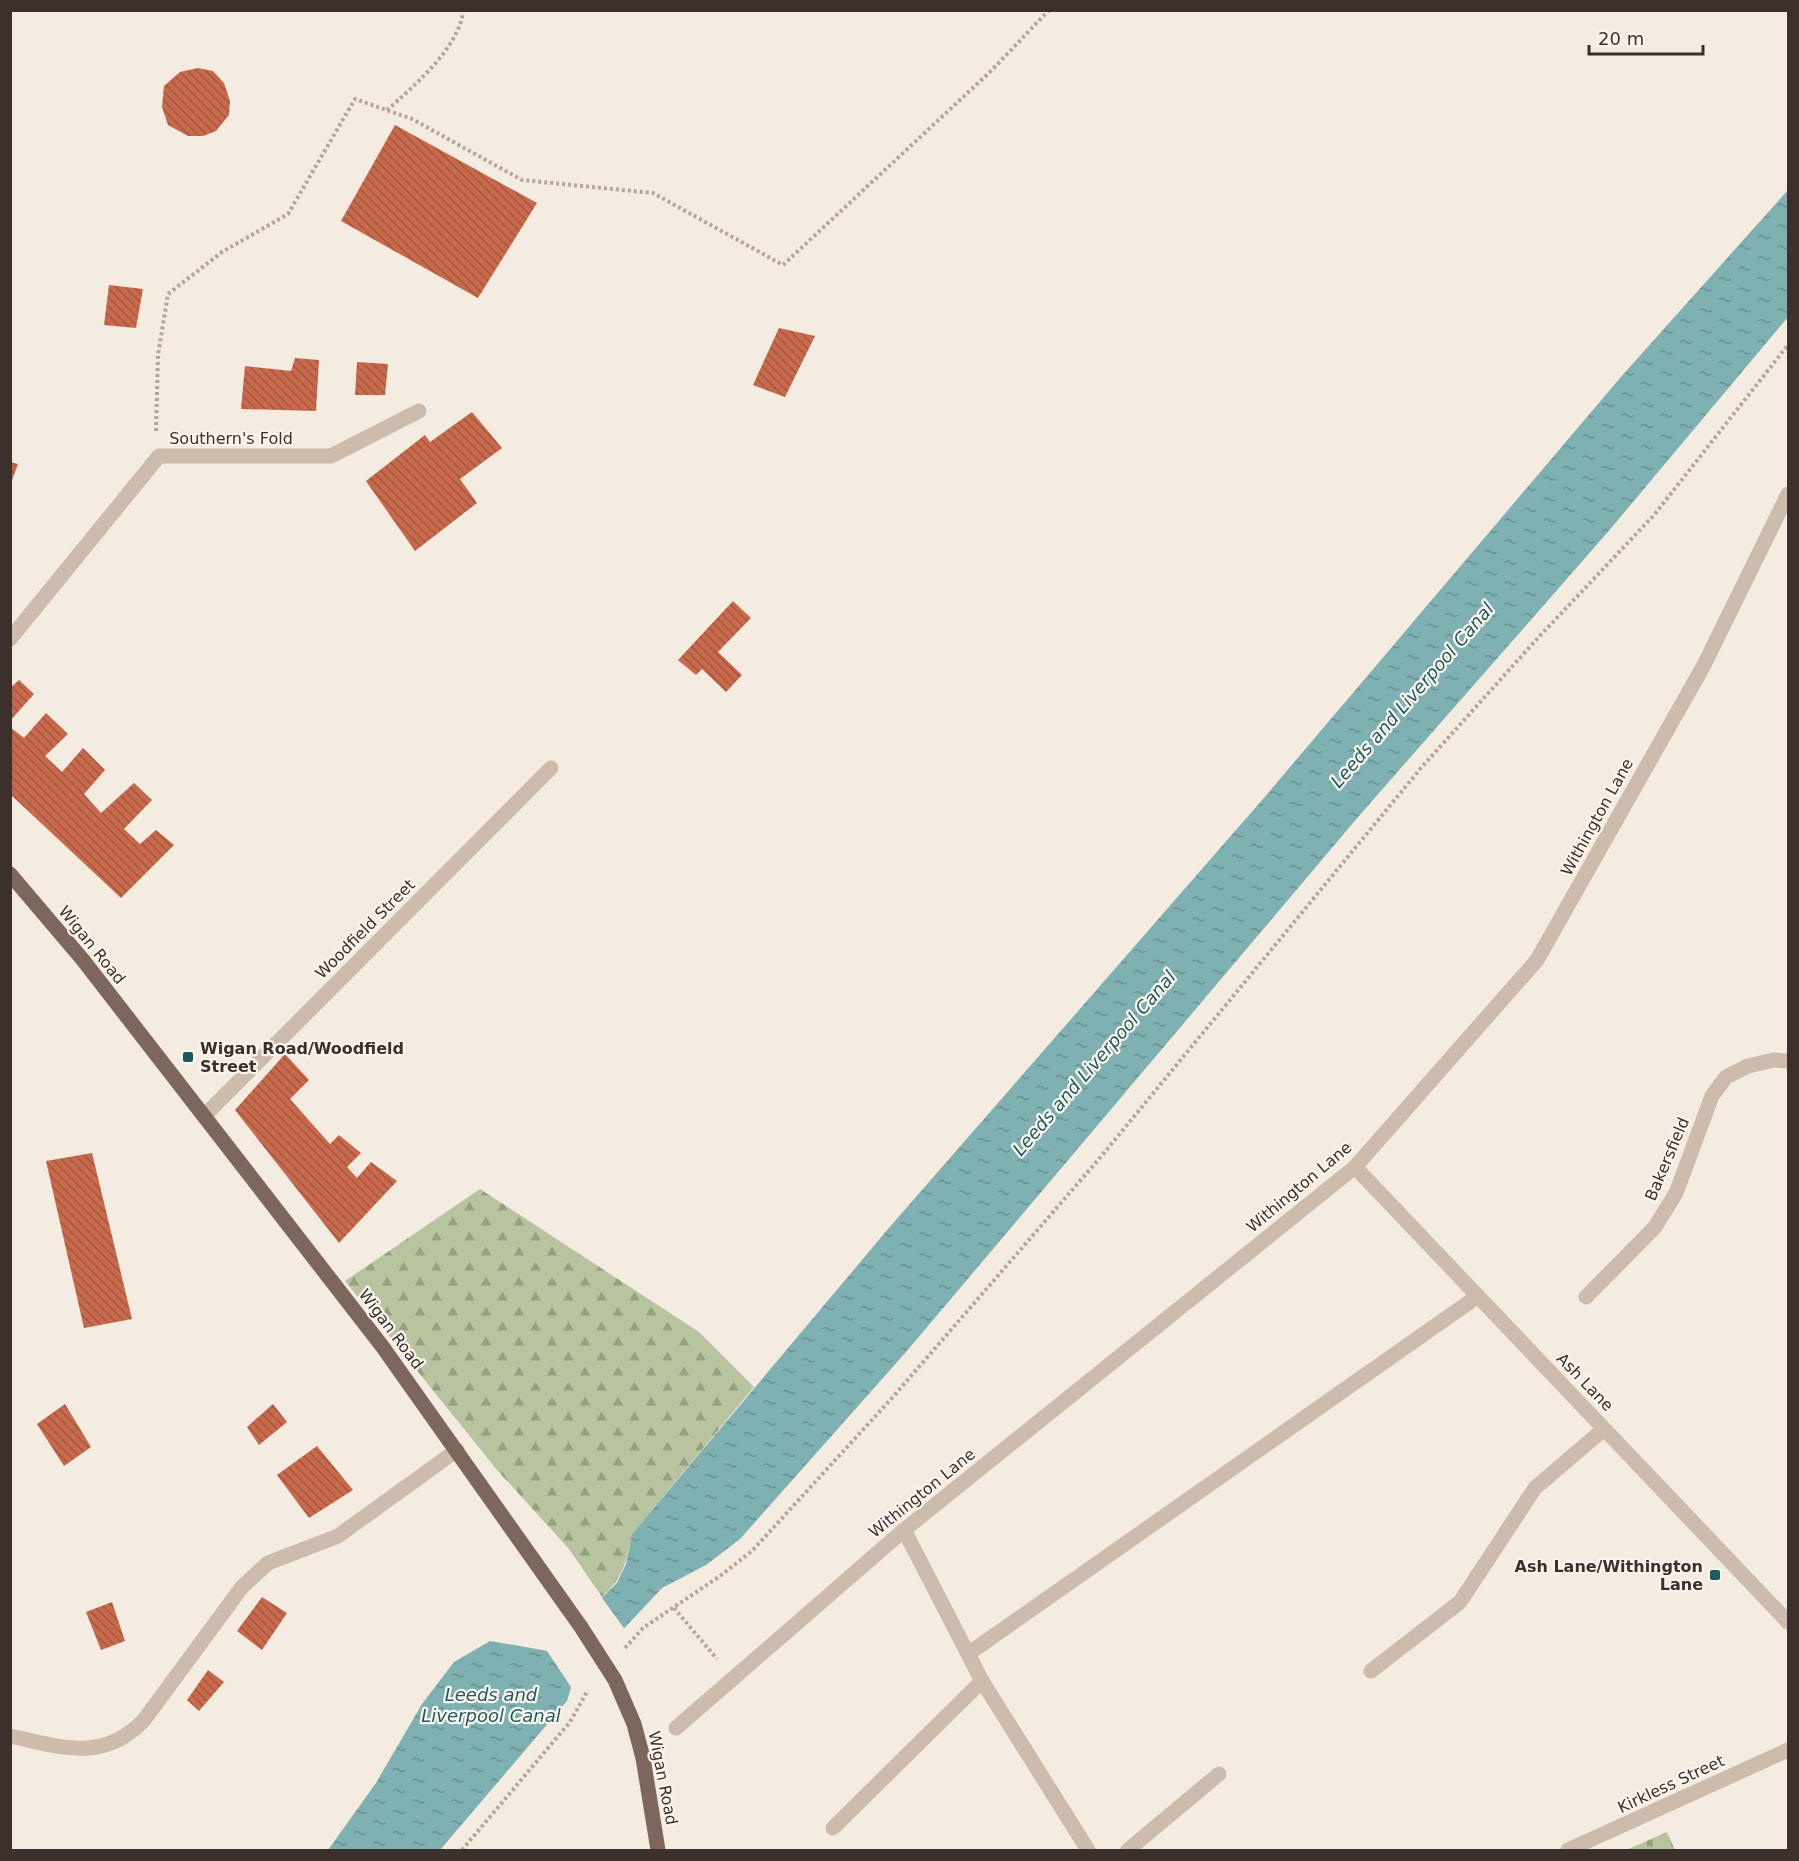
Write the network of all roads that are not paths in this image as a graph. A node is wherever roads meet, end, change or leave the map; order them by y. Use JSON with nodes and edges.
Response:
{"nodes":[{"id":1,"x":419,"y":411,"type":"dead end"},
{"id":2,"x":1788,"y":494,"type":"edge"},
{"id":3,"x":10,"y":639,"type":"edge"},
{"id":4,"x":551,"y":768,"type":"dead end"},
{"id":5,"x":10,"y":874,"type":"edge"},
{"id":6,"x":1788,"y":1061,"type":"edge"},
{"id":7,"x":204,"y":1116,"type":"junction"},
{"id":8,"x":1355,"y":1167,"type":"junction"},
{"id":9,"x":1478,"y":1296,"type":"junction"},
{"id":10,"x":1586,"y":1297,"type":"dead end"},
{"id":11,"x":1604,"y":1429,"type":"junction"},
{"id":12,"x":458,"y":1450,"type":"junction"},
{"id":13,"x":904,"y":1530,"type":"junction"},
{"id":14,"x":1788,"y":1622,"type":"edge"},
{"id":15,"x":968,"y":1654,"type":"junction"},
{"id":16,"x":1371,"y":1671,"type":"dead end"},
{"id":17,"x":982,"y":1681,"type":"junction"},
{"id":18,"x":676,"y":1728,"type":"dead end"},
{"id":19,"x":10,"y":1736,"type":"edge"},
{"id":20,"x":1788,"y":1750,"type":"edge"},
{"id":21,"x":1218,"y":1774,"type":"dead end"},
{"id":22,"x":833,"y":1828,"type":"dead end"},
{"id":23,"x":658,"y":1851,"type":"edge"},
{"id":24,"x":1088,"y":1851,"type":"edge"},
{"id":25,"x":1128,"y":1851,"type":"edge"},
{"id":26,"x":1568,"y":1851,"type":"edge"}],
"edges":[{"from":1,"to":3,"type":"street","name":"Southern's Fold"},
{"from":2,"to":8,"type":"street","name":"Withington Lane"},
{"from":4,"to":7,"type":"street","name":"Woodfield Street"},
{"from":5,"to":7,"type":"main road","name":"Wigan Road"},
{"from":6,"to":10,"type":"street","name":"Bakersfield"},
{"from":7,"to":12,"type":"main road","name":"Wigan Road"},
{"from":8,"to":9,"type":"street","name":"Ash Lane"},
{"from":8,"to":13,"type":"street","name":"Withington Lane"},
{"from":9,"to":11,"type":"street","name":"Ash Lane"},
{"from":9,"to":15,"type":"street"},
{"from":11,"to":14,"type":"street","name":"Ash Lane"},
{"from":11,"to":16,"type":"street"},
{"from":12,"to":19,"type":"street"},
{"from":12,"to":23,"type":"main road","name":"Wigan Road"},
{"from":13,"to":15,"type":"street"},
{"from":13,"to":18,"type":"street","name":"Withington Lane"},
{"from":15,"to":17,"type":"street"},
{"from":17,"to":22,"type":"street"},
{"from":17,"to":24,"type":"street"},
{"from":20,"to":26,"type":"street","name":"Kirkless Street"},
{"from":21,"to":25,"type":"street"}]}
